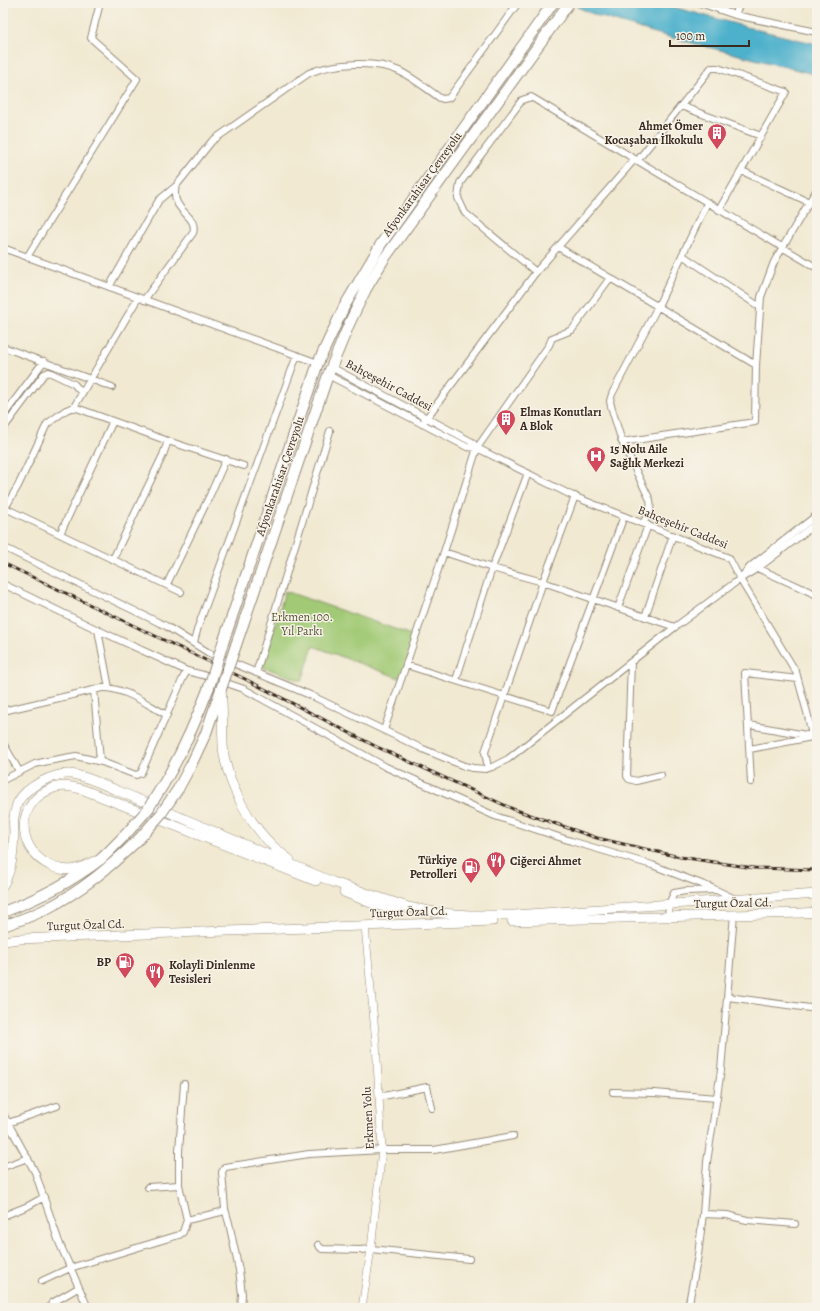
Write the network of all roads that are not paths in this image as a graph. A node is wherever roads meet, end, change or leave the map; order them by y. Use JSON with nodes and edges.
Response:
{"nodes":[{"id":1,"x":100,"y":3,"type":"edge"},
{"id":2,"x":518,"y":3,"type":"edge"},
{"id":3,"x":553,"y":3,"type":"edge"},
{"id":4,"x":700,"y":3,"type":"edge"},
{"id":5,"x":740,"y":3,"type":"edge"},
{"id":6,"x":568,"y":4,"type":"edge"},
{"id":7,"x":735,"y":15,"type":"junction"},
{"id":8,"x":817,"y":32,"type":"edge"},
{"id":9,"x":681,"y":106,"type":"junction"},
{"id":10,"x":761,"y":136,"type":"junction"},
{"id":11,"x":635,"y":160,"type":"junction"},
{"id":12,"x":742,"y":171,"type":"junction"},
{"id":13,"x":176,"y":186,"type":"junction"},
{"id":14,"x":817,"y":189,"type":"edge"},
{"id":15,"x":809,"y":202,"type":"junction"},
{"id":16,"x":707,"y":203,"type":"junction"},
{"id":17,"x":719,"y":210,"type":"junction"},
{"id":18,"x":558,"y":246,"type":"junction"},
{"id":19,"x":782,"y":247,"type":"junction"},
{"id":20,"x":3,"y":248,"type":"edge"},
{"id":21,"x":682,"y":255,"type":"junction"},
{"id":22,"x":28,"y":257,"type":"junction"},
{"id":23,"x":817,"y":268,"type":"edge"},
{"id":24,"x":536,"y":272,"type":"junction"},
{"id":25,"x":610,"y":278,"type":"junction"},
{"id":26,"x":109,"y":287,"type":"junction"},
{"id":27,"x":141,"y":299,"type":"junction"},
{"id":28,"x":658,"y":306,"type":"junction"},
{"id":29,"x":760,"y":307,"type":"junction"},
{"id":30,"x":3,"y":347,"type":"edge"},
{"id":31,"x":297,"y":355,"type":"junction"},
{"id":32,"x":44,"y":362,"type":"junction"},
{"id":33,"x":318,"y":363,"type":"junction"},
{"id":34,"x":756,"y":365,"type":"junction"},
{"id":35,"x":329,"y":371,"type":"junction"},
{"id":36,"x":90,"y":379,"type":"junction"},
{"id":37,"x":112,"y":387,"type":"dead end"},
{"id":38,"x":82,"y":393,"type":"junction"},
{"id":39,"x":74,"y":407,"type":"junction"},
{"id":40,"x":3,"y":416,"type":"edge"},
{"id":41,"x":427,"y":418,"type":"junction"},
{"id":42,"x":113,"y":421,"type":"junction"},
{"id":43,"x":422,"y":424,"type":"junction"},
{"id":44,"x":3,"y":429,"type":"edge"},
{"id":45,"x":330,"y":431,"type":"dead end"},
{"id":46,"x":168,"y":441,"type":"junction"},
{"id":47,"x":622,"y":442,"type":"junction"},
{"id":48,"x":477,"y":448,"type":"junction"},
{"id":49,"x":226,"y":459,"type":"junction"},
{"id":50,"x":244,"y":466,"type":"dead end"},
{"id":51,"x":528,"y":473,"type":"junction"},
{"id":52,"x":575,"y":496,"type":"junction"},
{"id":53,"x":4,"y":507,"type":"edge"},
{"id":54,"x":817,"y":515,"type":"edge"},
{"id":55,"x":624,"y":516,"type":"junction"},
{"id":56,"x":817,"y":523,"type":"edge"},
{"id":57,"x":646,"y":524,"type":"junction"},
{"id":58,"x":60,"y":534,"type":"junction"},
{"id":59,"x":673,"y":535,"type":"junction"},
{"id":60,"x":3,"y":547,"type":"edge"},
{"id":61,"x":444,"y":552,"type":"junction"},
{"id":62,"x":113,"y":559,"type":"junction"},
{"id":63,"x":751,"y":566,"type":"junction"},
{"id":64,"x":492,"y":568,"type":"junction"},
{"id":65,"x":758,"y":568,"type":"junction"},
{"id":66,"x":740,"y":579,"type":"junction"},
{"id":67,"x":543,"y":582,"type":"junction"},
{"id":68,"x":3,"y":584,"type":"edge"},
{"id":69,"x":167,"y":584,"type":"junction"},
{"id":70,"x":12,"y":588,"type":"junction"},
{"id":71,"x":3,"y":590,"type":"edge"},
{"id":72,"x":181,"y":592,"type":"dead end"},
{"id":73,"x":817,"y":595,"type":"edge"},
{"id":74,"x":593,"y":599,"type":"junction"},
{"id":75,"x":618,"y":608,"type":"junction"},
{"id":76,"x":645,"y":617,"type":"junction"},
{"id":77,"x":675,"y":627,"type":"junction"},
{"id":78,"x":98,"y":630,"type":"junction"},
{"id":79,"x":194,"y":642,"type":"junction"},
{"id":80,"x":631,"y":662,"type":"junction"},
{"id":81,"x":406,"y":665,"type":"junction"},
{"id":82,"x":187,"y":671,"type":"junction"},
{"id":83,"x":256,"y":673,"type":"junction"},
{"id":84,"x":798,"y":679,"type":"junction"},
{"id":85,"x":456,"y":680,"type":"junction"},
{"id":86,"x":109,"y":688,"type":"junction"},
{"id":87,"x":221,"y":689,"type":"junction"},
{"id":88,"x":94,"y":690,"type":"junction"},
{"id":89,"x":504,"y":696,"type":"junction"},
{"id":90,"x":3,"y":711,"type":"edge"},
{"id":91,"x":167,"y":715,"type":"junction"},
{"id":92,"x":749,"y":725,"type":"junction"},
{"id":93,"x":384,"y":730,"type":"junction"},
{"id":94,"x":814,"y":736,"type":"edge"},
{"id":95,"x":3,"y":743,"type":"edge"},
{"id":96,"x":750,"y":749,"type":"junction"},
{"id":97,"x":100,"y":761,"type":"junction"},
{"id":98,"x":488,"y":768,"type":"junction"},
{"id":99,"x":20,"y":771,"type":"junction"},
{"id":100,"x":661,"y":775,"type":"dead end"},
{"id":101,"x":3,"y":780,"type":"edge"},
{"id":102,"x":751,"y":782,"type":"dead end"},
{"id":103,"x":102,"y":858,"type":"junction"},
{"id":104,"x":296,"y":866,"type":"junction"},
{"id":105,"x":3,"y":885,"type":"edge"},
{"id":106,"x":716,"y":890,"type":"junction"},
{"id":107,"x":817,"y":894,"type":"edge"},
{"id":108,"x":736,"y":899,"type":"junction"},
{"id":109,"x":669,"y":904,"type":"junction"},
{"id":110,"x":3,"y":912,"type":"edge"},
{"id":111,"x":817,"y":912,"type":"edge"},
{"id":112,"x":734,"y":914,"type":"junction"},
{"id":113,"x":668,"y":916,"type":"junction"},
{"id":114,"x":467,"y":919,"type":"junction"},
{"id":115,"x":3,"y":926,"type":"edge"},
{"id":116,"x":365,"y":926,"type":"junction"},
{"id":117,"x":3,"y":941,"type":"edge"},
{"id":118,"x":728,"y":997,"type":"junction"},
{"id":119,"x":817,"y":1009,"type":"edge"},
{"id":120,"x":184,"y":1084,"type":"dead end"},
{"id":121,"x":613,"y":1092,"type":"dead end"},
{"id":122,"x":379,"y":1098,"type":"junction"},
{"id":123,"x":717,"y":1098,"type":"junction"},
{"id":124,"x":57,"y":1106,"type":"dead end"},
{"id":125,"x":432,"y":1108,"type":"dead end"},
{"id":126,"x":3,"y":1114,"type":"edge"},
{"id":127,"x":8,"y":1123,"type":"junction"},
{"id":128,"x":512,"y":1136,"type":"dead end"},
{"id":129,"x":382,"y":1150,"type":"junction"},
{"id":130,"x":28,"y":1158,"type":"junction"},
{"id":131,"x":3,"y":1168,"type":"edge"},
{"id":132,"x":178,"y":1185,"type":"junction"},
{"id":133,"x":148,"y":1187,"type":"dead end"},
{"id":134,"x":44,"y":1197,"type":"junction"},
{"id":135,"x":225,"y":1209,"type":"junction"},
{"id":136,"x":703,"y":1214,"type":"junction"},
{"id":137,"x":3,"y":1216,"type":"edge"},
{"id":138,"x":187,"y":1220,"type":"junction"},
{"id":139,"x":795,"y":1224,"type":"dead end"},
{"id":140,"x":318,"y":1245,"type":"dead end"},
{"id":141,"x":371,"y":1249,"type":"junction"},
{"id":142,"x":469,"y":1260,"type":"dead end"},
{"id":143,"x":70,"y":1268,"type":"junction"},
{"id":144,"x":42,"y":1281,"type":"dead end"},
{"id":145,"x":78,"y":1288,"type":"junction"},
{"id":146,"x":50,"y":1308,"type":"edge"},
{"id":147,"x":88,"y":1308,"type":"edge"},
{"id":148,"x":241,"y":1308,"type":"edge"},
{"id":149,"x":362,"y":1308,"type":"edge"},
{"id":150,"x":688,"y":1308,"type":"edge"}],
"edges":[{"from":1,"to":22,"type":"street"},
{"from":2,"to":13,"type":"street"},
{"from":3,"to":33,"type":"highway","name":"Afyonkarahisar Çevreyolu"},
{"from":4,"to":7,"type":"street"},
{"from":5,"to":7,"type":"street"},
{"from":6,"to":35,"type":"highway","name":"Afyonkarahisar Çevreyolu"},
{"from":7,"to":8,"type":"street"},
{"from":9,"to":10,"type":"street"},
{"from":9,"to":10,"type":"street"},
{"from":9,"to":11,"type":"street"},
{"from":10,"to":12,"type":"street"},
{"from":11,"to":16,"type":"street"},
{"from":11,"to":18,"type":"street"},
{"from":11,"to":24,"type":"street"},
{"from":12,"to":15,"type":"street"},
{"from":12,"to":17,"type":"street"},
{"from":13,"to":26,"type":"street"},
{"from":13,"to":27,"type":"street"},
{"from":14,"to":15,"type":"street"},
{"from":15,"to":19,"type":"street"},
{"from":16,"to":17,"type":"street"},
{"from":16,"to":21,"type":"street"},
{"from":17,"to":19,"type":"street"},
{"from":18,"to":24,"type":"street"},
{"from":18,"to":25,"type":"street"},
{"from":19,"to":23,"type":"street"},
{"from":19,"to":29,"type":"street"},
{"from":20,"to":22,"type":"street"},
{"from":21,"to":28,"type":"street"},
{"from":21,"to":29,"type":"street"},
{"from":22,"to":26,"type":"street"},
{"from":24,"to":41,"type":"street"},
{"from":25,"to":28,"type":"street"},
{"from":25,"to":48,"type":"street"},
{"from":26,"to":27,"type":"street"},
{"from":27,"to":31,"type":"street"},
{"from":27,"to":36,"type":"street"},
{"from":28,"to":34,"type":"street"},
{"from":28,"to":47,"type":"street"},
{"from":29,"to":34,"type":"street"},
{"from":30,"to":32,"type":"street"},
{"from":31,"to":33,"type":"street"},
{"from":31,"to":79,"type":"street"},
{"from":32,"to":36,"type":"street"},
{"from":32,"to":40,"type":"street"},
{"from":33,"to":103,"type":"highway","name":"Afyonkarahisar Çevreyolu","bridge":true},
{"from":34,"to":47,"type":"street"},
{"from":35,"to":41,"type":"street","name":"Bahçeşehir Caddesi"},
{"from":35,"to":43,"type":"street","name":"Bahçeşehir Caddesi"},
{"from":35,"to":87,"type":"highway","name":"Afyonkarahisar Çevreyolu","bridge":true},
{"from":36,"to":37,"type":"street"},
{"from":36,"to":38,"type":"street"},
{"from":38,"to":39,"type":"street"},
{"from":38,"to":44,"type":"street"},
{"from":39,"to":42,"type":"street"},
{"from":39,"to":53,"type":"street"},
{"from":41,"to":43,"type":"street"},
{"from":41,"to":48,"type":"street","name":"Bahçeşehir Caddesi"},
{"from":42,"to":46,"type":"street"},
{"from":42,"to":58,"type":"street"},
{"from":43,"to":48,"type":"street","name":"Bahçeşehir Caddesi"},
{"from":45,"to":83,"type":"street"},
{"from":46,"to":49,"type":"street"},
{"from":46,"to":62,"type":"street"},
{"from":47,"to":57,"type":"street"},
{"from":48,"to":51,"type":"street","name":"Bahçeşehir Caddesi"},
{"from":48,"to":61,"type":"street"},
{"from":49,"to":50,"type":"street"},
{"from":49,"to":69,"type":"street"},
{"from":51,"to":52,"type":"street","name":"Bahçeşehir Caddesi"},
{"from":51,"to":64,"type":"street"},
{"from":52,"to":55,"type":"street","name":"Bahçeşehir Caddesi"},
{"from":52,"to":67,"type":"street"},
{"from":53,"to":58,"type":"street"},
{"from":54,"to":63,"type":"street"},
{"from":55,"to":57,"type":"street","name":"Bahçeşehir Caddesi"},
{"from":55,"to":74,"type":"street"},
{"from":56,"to":65,"type":"street"},
{"from":57,"to":59,"type":"street","name":"Bahçeşehir Caddesi"},
{"from":57,"to":75,"type":"street"},
{"from":58,"to":62,"type":"street"},
{"from":59,"to":66,"type":"street","name":"Bahçeşehir Caddesi"},
{"from":59,"to":76,"type":"street"},
{"from":60,"to":79,"type":"street"},
{"from":61,"to":64,"type":"street"},
{"from":61,"to":81,"type":"street"},
{"from":62,"to":69,"type":"street"},
{"from":63,"to":65,"type":"street"},
{"from":63,"to":66,"type":"street"},
{"from":64,"to":67,"type":"street"},
{"from":64,"to":85,"type":"street"},
{"from":65,"to":66,"type":"street"},
{"from":65,"to":73,"type":"street"},
{"from":66,"to":77,"type":"street"},
{"from":66,"to":84,"type":"street","name":"Bahçeşehir Caddesi"},
{"from":67,"to":74,"type":"street"},
{"from":67,"to":89,"type":"street"},
{"from":68,"to":70,"type":"street"},
{"from":69,"to":72,"type":"street"},
{"from":70,"to":71,"type":"street"},
{"from":70,"to":78,"type":"street"},
{"from":74,"to":75,"type":"street"},
{"from":74,"to":89,"type":"street"},
{"from":75,"to":76,"type":"street"},
{"from":76,"to":77,"type":"street"},
{"from":77,"to":80,"type":"street"},
{"from":78,"to":82,"type":"street"},
{"from":78,"to":86,"type":"street"},
{"from":79,"to":83,"type":"street"},
{"from":80,"to":98,"type":"street"},
{"from":80,"to":100,"type":"street"},
{"from":81,"to":85,"type":"street"},
{"from":81,"to":93,"type":"street"},
{"from":82,"to":91,"type":"street"},
{"from":82,"to":106,"type":"street"},
{"from":83,"to":93,"type":"street"},
{"from":84,"to":92,"type":"street"},
{"from":84,"to":94,"type":"street","name":"Bahçeşehir Caddesi"},
{"from":85,"to":89,"type":"street"},
{"from":86,"to":88,"type":"street"},
{"from":86,"to":91,"type":"street"},
{"from":87,"to":104,"type":"main road"},
{"from":87,"to":115,"type":"highway","name":"Afyonkarahisar Çevreyolu","bridge":true},
{"from":88,"to":90,"type":"street"},
{"from":88,"to":97,"type":"street"},
{"from":89,"to":98,"type":"street"},
{"from":91,"to":97,"type":"street"},
{"from":92,"to":94,"type":"street"},
{"from":92,"to":96,"type":"street"},
{"from":93,"to":98,"type":"street"},
{"from":94,"to":96,"type":"street"},
{"from":95,"to":99,"type":"street"},
{"from":96,"to":102,"type":"street"},
{"from":97,"to":99,"type":"street"},
{"from":99,"to":101,"type":"street"},
{"from":103,"to":110,"type":"highway","name":"Afyonkarahisar Çevreyolu"},
{"from":103,"to":114,"type":"main road"},
{"from":104,"to":105,"type":"main road"},
{"from":104,"to":114,"type":"main road"},
{"from":106,"to":108,"type":"street"},
{"from":106,"to":109,"type":"street"},
{"from":107,"to":108,"type":"main road","name":"Turgut Özal Cd."},
{"from":108,"to":109,"type":"main road","name":"Turgut Özal Cd."},
{"from":109,"to":113,"type":"street"},
{"from":109,"to":114,"type":"main road","name":"Turgut Özal Cd."},
{"from":111,"to":112,"type":"main road","name":"Turgut Özal Cd."},
{"from":112,"to":113,"type":"main road","name":"Turgut Özal Cd."},
{"from":112,"to":118,"type":"street"},
{"from":113,"to":114,"type":"main road","name":"Turgut Özal Cd."},
{"from":114,"to":116,"type":"main road","name":"Turgut Özal Cd."},
{"from":116,"to":117,"type":"main road","name":"Turgut Özal Cd."},
{"from":116,"to":122,"type":"street","name":"Erkmen Yolu"},
{"from":118,"to":119,"type":"street"},
{"from":118,"to":123,"type":"street"},
{"from":120,"to":132,"type":"street"},
{"from":121,"to":123,"type":"street"},
{"from":122,"to":125,"type":"street"},
{"from":122,"to":129,"type":"street","name":"Erkmen Yolu"},
{"from":123,"to":136,"type":"street"},
{"from":124,"to":127,"type":"street"},
{"from":126,"to":127,"type":"street"},
{"from":127,"to":130,"type":"street"},
{"from":128,"to":129,"type":"street"},
{"from":129,"to":135,"type":"street"},
{"from":129,"to":141,"type":"street","name":"Erkmen Yolu"},
{"from":130,"to":131,"type":"street"},
{"from":130,"to":134,"type":"street"},
{"from":132,"to":133,"type":"street"},
{"from":132,"to":138,"type":"street"},
{"from":134,"to":137,"type":"street"},
{"from":134,"to":143,"type":"street"},
{"from":135,"to":138,"type":"street"},
{"from":135,"to":148,"type":"street"},
{"from":136,"to":139,"type":"street"},
{"from":136,"to":150,"type":"street"},
{"from":138,"to":143,"type":"street"},
{"from":140,"to":141,"type":"street"},
{"from":141,"to":142,"type":"street"},
{"from":141,"to":149,"type":"street","name":"Erkmen Yolu"},
{"from":143,"to":144,"type":"street"},
{"from":143,"to":145,"type":"street"},
{"from":145,"to":146,"type":"street"},
{"from":145,"to":147,"type":"street"}]}
